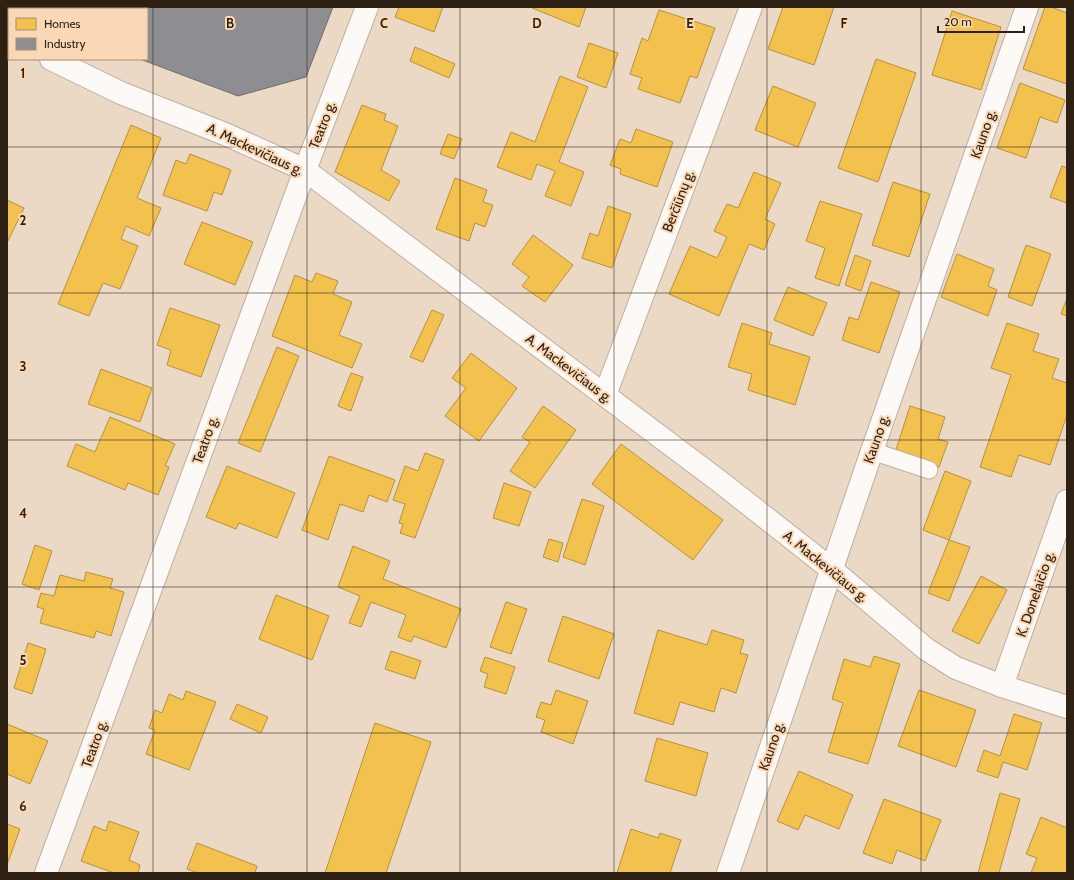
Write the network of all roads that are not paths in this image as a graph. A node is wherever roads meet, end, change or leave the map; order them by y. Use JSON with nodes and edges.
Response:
{"nodes":[{"id":1,"x":366,"y":7,"type":"edge"},
{"id":2,"x":751,"y":7,"type":"edge"},
{"id":3,"x":1028,"y":7,"type":"edge"},
{"id":4,"x":53,"y":60,"type":"edge"},
{"id":5,"x":304,"y":170,"type":"junction"},
{"id":6,"x":605,"y":395,"type":"junction"},
{"id":7,"x":872,"y":451,"type":"junction"},
{"id":8,"x":929,"y":470,"type":"dead end"},
{"id":9,"x":1067,"y":501,"type":"edge"},
{"id":10,"x":831,"y":569,"type":"junction"},
{"id":11,"x":1002,"y":686,"type":"junction"},
{"id":12,"x":1067,"y":707,"type":"edge"},
{"id":13,"x":46,"y":873,"type":"edge"},
{"id":14,"x":728,"y":873,"type":"edge"}],
"edges":[{"from":1,"to":5,"type":"street","name":"Teatro g."},
{"from":2,"to":6,"type":"street","name":"Berčiūnų g."},
{"from":3,"to":7,"type":"street","name":"Kauno g."},
{"from":4,"to":5,"type":"street","name":"A. Mackevičiaus g."},
{"from":5,"to":6,"type":"street","name":"A. Mackevičiaus g."},
{"from":5,"to":13,"type":"street","name":"Teatro g."},
{"from":6,"to":10,"type":"street","name":"A. Mackevičiaus g."},
{"from":7,"to":8,"type":"lane"},
{"from":7,"to":10,"type":"street","name":"Kauno g."},
{"from":9,"to":11,"type":"street","name":"K. Donelaičio g."},
{"from":10,"to":11,"type":"street","name":"A. Mackevičiaus g."},
{"from":10,"to":14,"type":"street","name":"Kauno g."},
{"from":11,"to":12,"type":"street","name":"A. Mackevičiaus g."}]}
